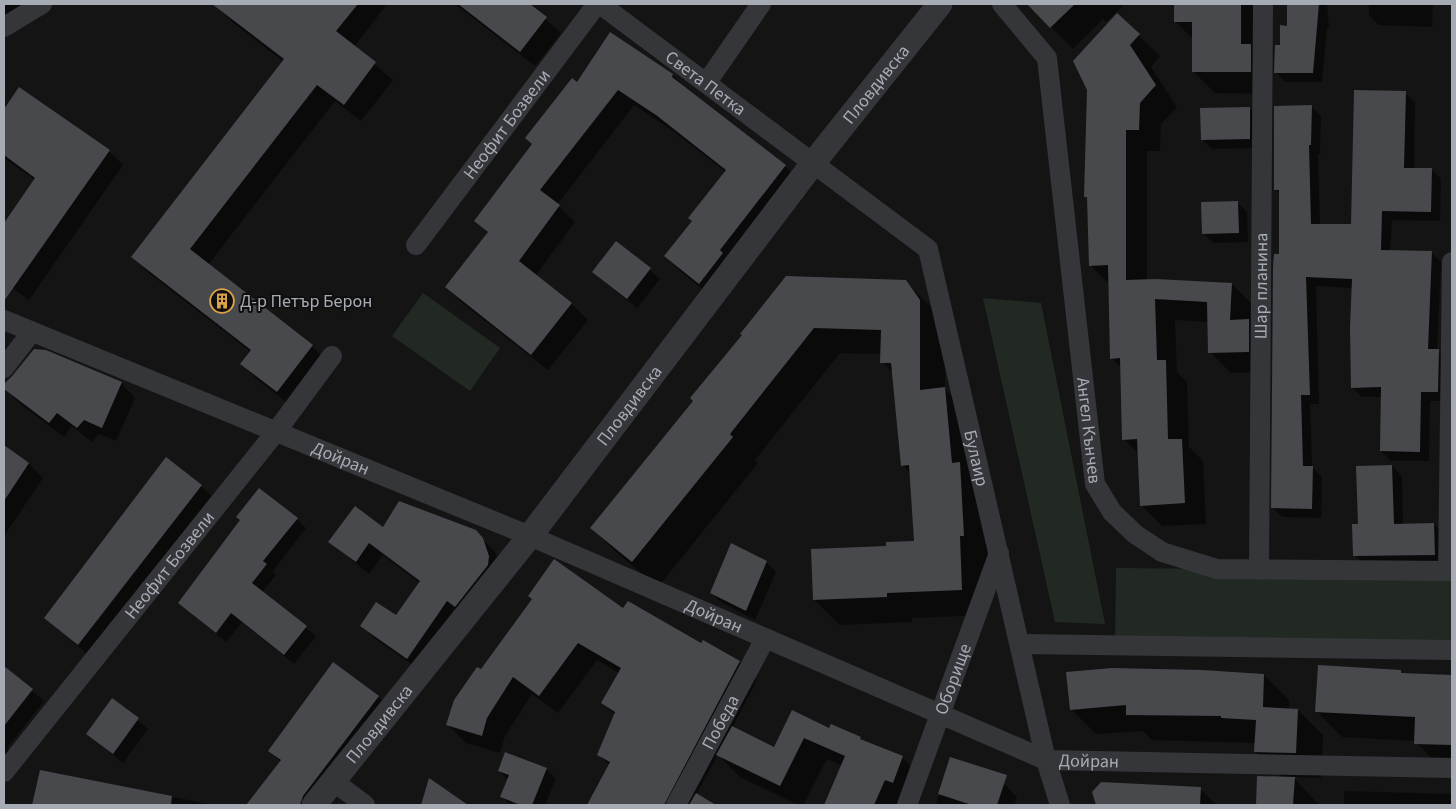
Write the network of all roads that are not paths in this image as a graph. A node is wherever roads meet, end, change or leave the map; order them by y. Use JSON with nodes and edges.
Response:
{"nodes":[{"id":1,"x":42,"y":4,"type":"edge"},
{"id":2,"x":598,"y":4,"type":"edge"},
{"id":3,"x":761,"y":4,"type":"edge"},
{"id":4,"x":940,"y":4,"type":"edge"},
{"id":5,"x":1002,"y":4,"type":"edge"},
{"id":6,"x":1263,"y":4,"type":"edge"},
{"id":7,"x":4,"y":27,"type":"edge"},
{"id":8,"x":707,"y":82,"type":"junction"},
{"id":9,"x":814,"y":162,"type":"junction"},
{"id":10,"x":416,"y":245,"type":"dead end"},
{"id":11,"x":1452,"y":262,"type":"edge"},
{"id":12,"x":4,"y":320,"type":"edge"},
{"id":13,"x":31,"y":332,"type":"junction"},
{"id":14,"x":332,"y":356,"type":"dead end"},
{"id":15,"x":4,"y":368,"type":"edge"},
{"id":16,"x":275,"y":433,"type":"junction"},
{"id":17,"x":530,"y":536,"type":"junction"},
{"id":18,"x":999,"y":552,"type":"junction"},
{"id":19,"x":1259,"y":570,"type":"junction"},
{"id":20,"x":1450,"y":570,"type":"edge"},
{"id":21,"x":765,"y":639,"type":"junction"},
{"id":22,"x":1021,"y":644,"type":"junction"},
{"id":23,"x":1452,"y":650,"type":"edge"},
{"id":24,"x":939,"y":715,"type":"junction"},
{"id":25,"x":1046,"y":760,"type":"junction"},
{"id":26,"x":1452,"y":768,"type":"edge"},
{"id":27,"x":4,"y":772,"type":"edge"},
{"id":28,"x":333,"y":780,"type":"junction"},
{"id":29,"x":314,"y":805,"type":"edge"},
{"id":30,"x":366,"y":805,"type":"edge"},
{"id":31,"x":676,"y":805,"type":"edge"},
{"id":32,"x":907,"y":805,"type":"edge"},
{"id":33,"x":1060,"y":805,"type":"edge"}],
"edges":[{"from":1,"to":7,"type":"street"},
{"from":2,"to":8,"type":"street","name":"Света Петка"},
{"from":2,"to":10,"type":"street","name":"Неофит Бозвели"},
{"from":3,"to":8,"type":"street"},
{"from":4,"to":9,"type":"street","name":"Пловдивска"},
{"from":5,"to":19,"type":"street","name":"Ангел Кънчев"},
{"from":6,"to":19,"type":"street","name":"Шар планина"},
{"from":8,"to":9,"type":"street","name":"Света Петка"},
{"from":9,"to":17,"type":"street","name":"Пловдивска"},
{"from":9,"to":18,"type":"street","name":"Булаир"},
{"from":11,"to":20,"type":"street"},
{"from":12,"to":13,"type":"street","name":"Дойран"},
{"from":13,"to":15,"type":"street"},
{"from":13,"to":16,"type":"street","name":"Дойран"},
{"from":14,"to":16,"type":"street","name":"Неофит Бозвели"},
{"from":16,"to":17,"type":"street","name":"Дойран"},
{"from":16,"to":27,"type":"street","name":"Неофит Бозвели"},
{"from":17,"to":21,"type":"street","name":"Дойран"},
{"from":17,"to":28,"type":"street","name":"Пловдивска"},
{"from":18,"to":22,"type":"street","name":"Булаир"},
{"from":18,"to":24,"type":"street","name":"Оборище"},
{"from":19,"to":20,"type":"street","name":"Ангел Кънчев"},
{"from":21,"to":24,"type":"street","name":"Дойран"},
{"from":21,"to":31,"type":"street","name":"Победа"},
{"from":22,"to":23,"type":"street"},
{"from":22,"to":25,"type":"street","name":"Булаир"},
{"from":24,"to":25,"type":"street","name":"Дойран"},
{"from":24,"to":32,"type":"street","name":"Оборище"},
{"from":25,"to":26,"type":"street","name":"Дойран"},
{"from":25,"to":33,"type":"street","name":"Булаир"},
{"from":28,"to":29,"type":"street","name":"Пловдивска"},
{"from":28,"to":30,"type":"street"}]}
